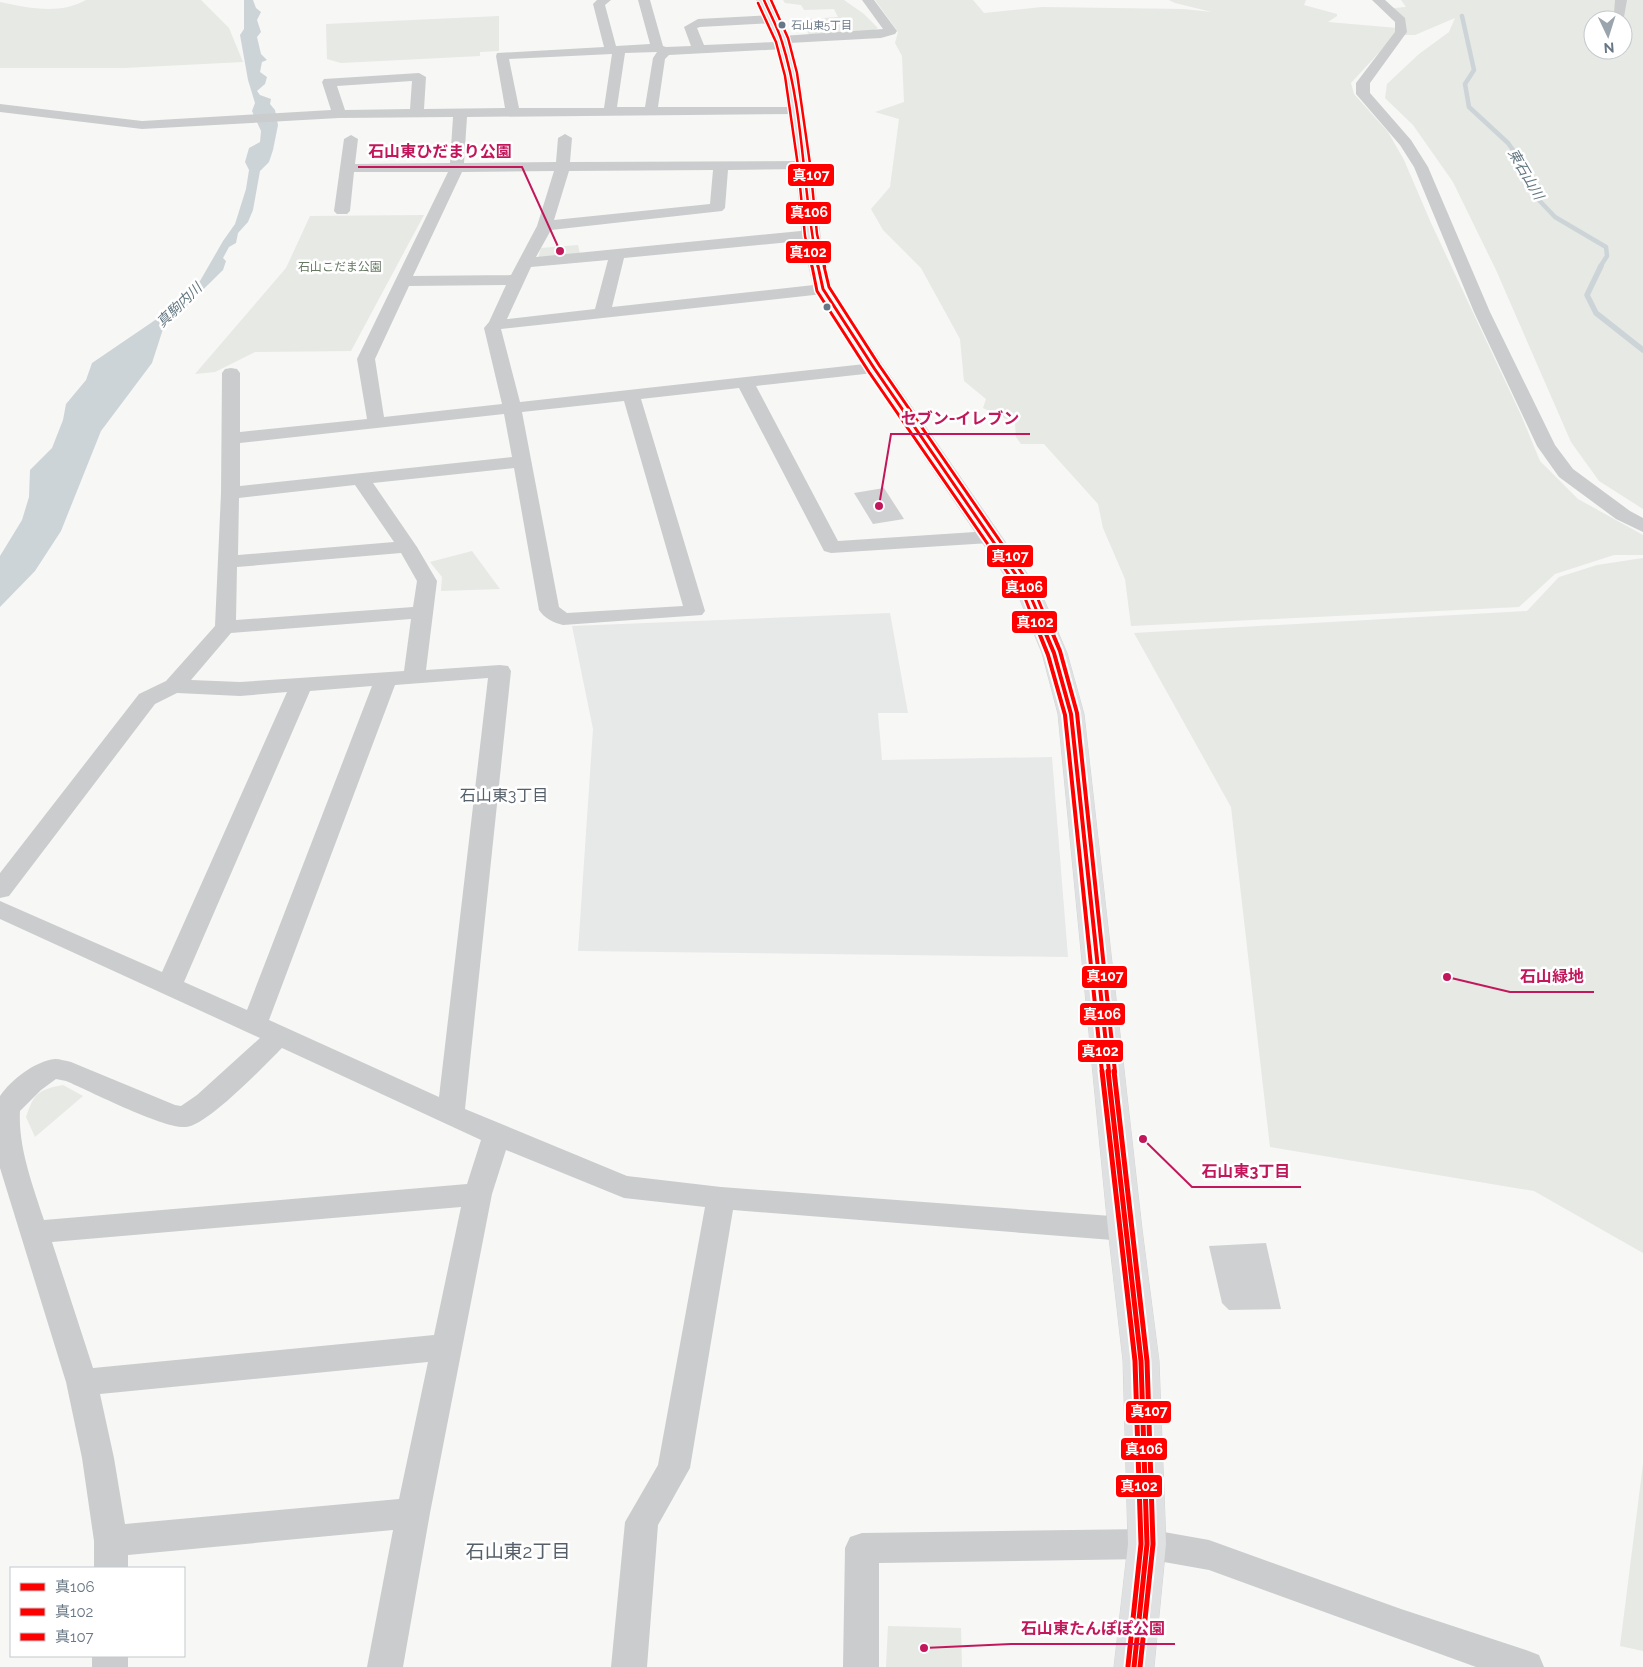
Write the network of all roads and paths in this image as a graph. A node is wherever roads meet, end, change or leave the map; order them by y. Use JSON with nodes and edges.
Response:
{"nodes":[{"id":1,"x":605,"y":0,"type":"edge"},
{"id":2,"x":644,"y":0,"type":"edge"},
{"id":3,"x":868,"y":0,"type":"edge"},
{"id":4,"x":1378,"y":0,"type":"edge"},
{"id":5,"x":776,"y":26,"type":"edge"},
{"id":6,"x":615,"y":50,"type":"junction"},
{"id":7,"x":661,"y":50,"type":"junction"},
{"id":8,"x":699,"y":50,"type":"junction"},
{"id":9,"x":0,"y":108,"type":"edge"},
{"id":10,"x":796,"y":110,"type":"junction"},
{"id":11,"x":610,"y":111,"type":"junction"},
{"id":12,"x":651,"y":111,"type":"junction"},
{"id":13,"x":460,"y":112,"type":"junction"},
{"id":14,"x":513,"y":112,"type":"junction"},
{"id":15,"x":417,"y":113,"type":"junction"},
{"id":16,"x":333,"y":114,"type":"junction"},
{"id":17,"x":565,"y":138,"type":"dead end"},
{"id":18,"x":351,"y":139,"type":"dead end"},
{"id":19,"x":804,"y":165,"type":"junction"},
{"id":20,"x":563,"y":166,"type":"junction"},
{"id":21,"x":722,"y":166,"type":"junction"},
{"id":22,"x":457,"y":167,"type":"junction"},
{"id":23,"x":348,"y":168,"type":"junction"},
{"id":24,"x":342,"y":211,"type":"dead end"},
{"id":25,"x":544,"y":226,"type":"junction"},
{"id":26,"x":811,"y":235,"type":"junction"},
{"id":27,"x":617,"y":255,"type":"junction"},
{"id":28,"x":525,"y":263,"type":"junction"},
{"id":29,"x":516,"y":280,"type":"junction"},
{"id":30,"x":404,"y":281,"type":"junction"},
{"id":31,"x":823,"y":289,"type":"junction"},
{"id":32,"x":602,"y":314,"type":"junction"},
{"id":33,"x":496,"y":325,"type":"junction"},
{"id":34,"x":874,"y":368,"type":"junction"},
{"id":35,"x":231,"y":372,"type":"dead end"},
{"id":36,"x":745,"y":382,"type":"junction"},
{"id":37,"x":631,"y":395,"type":"junction"},
{"id":38,"x":512,"y":408,"type":"junction"},
{"id":39,"x":376,"y":422,"type":"junction"},
{"id":40,"x":230,"y":439,"type":"junction"},
{"id":41,"x":522,"y":462,"type":"junction"},
{"id":42,"x":360,"y":479,"type":"junction"},
{"id":43,"x":230,"y":493,"type":"junction"},
{"id":44,"x":1643,"y":526,"type":"edge"},
{"id":45,"x":990,"y":537,"type":"junction"},
{"id":46,"x":407,"y":548,"type":"junction"},
{"id":47,"x":228,"y":562,"type":"junction"},
{"id":48,"x":424,"y":612,"type":"junction"},
{"id":49,"x":225,"y":626,"type":"junction"},
{"id":50,"x":414,"y":676,"type":"junction"},
{"id":51,"x":386,"y":679,"type":"junction"},
{"id":52,"x":302,"y":684,"type":"junction"},
{"id":53,"x":174,"y":686,"type":"junction"},
{"id":54,"x":0,"y":890,"type":"edge"},
{"id":55,"x":0,"y":909,"type":"edge"},
{"id":56,"x":169,"y":986,"type":"junction"},
{"id":57,"x":266,"y":1031,"type":"junction"},
{"id":58,"x":451,"y":1113,"type":"junction"},
{"id":59,"x":497,"y":1135,"type":"junction"},
{"id":60,"x":478,"y":1194,"type":"junction"},
{"id":61,"x":721,"y":1198,"type":"junction"},
{"id":62,"x":1124,"y":1229,"type":"junction"},
{"id":63,"x":35,"y":1232,"type":"junction"},
{"id":64,"x":447,"y":1347,"type":"junction"},
{"id":65,"x":82,"y":1382,"type":"junction"},
{"id":66,"x":414,"y":1513,"type":"junction"},
{"id":67,"x":1147,"y":1544,"type":"junction"},
{"id":68,"x":111,"y":1555,"type":"edge"},
{"id":69,"x":385,"y":1667,"type":"edge"},
{"id":70,"x":629,"y":1667,"type":"edge"},
{"id":71,"x":861,"y":1667,"type":"edge"},
{"id":72,"x":1134,"y":1667,"type":"edge"},
{"id":73,"x":1526,"y":1667,"type":"edge"}],
"edges":[{"from":1,"to":6,"type":"street"},
{"from":2,"to":7,"type":"street"},
{"from":3,"to":5,"type":"street"},
{"from":4,"to":44,"type":"street"},
{"from":5,"to":8,"type":"street"},
{"from":5,"to":8,"type":"street"},
{"from":5,"to":10,"type":"highway"},
{"from":6,"to":7,"type":"street"},
{"from":6,"to":11,"type":"street"},
{"from":6,"to":14,"type":"street"},
{"from":7,"to":8,"type":"street"},
{"from":7,"to":12,"type":"street"},
{"from":9,"to":16,"type":"street"},
{"from":10,"to":12,"type":"street"},
{"from":10,"to":19,"type":"highway"},
{"from":11,"to":12,"type":"street"},
{"from":11,"to":14,"type":"street"},
{"from":13,"to":14,"type":"street"},
{"from":13,"to":15,"type":"street"},
{"from":13,"to":22,"type":"street"},
{"from":15,"to":16,"type":"street"},
{"from":15,"to":16,"type":"street"},
{"from":17,"to":20,"type":"street"},
{"from":18,"to":23,"type":"street"},
{"from":19,"to":21,"type":"street"},
{"from":19,"to":26,"type":"highway"},
{"from":20,"to":21,"type":"street"},
{"from":20,"to":22,"type":"street"},
{"from":20,"to":25,"type":"street"},
{"from":21,"to":25,"type":"street"},
{"from":22,"to":23,"type":"street"},
{"from":22,"to":30,"type":"street"},
{"from":23,"to":24,"type":"street"},
{"from":25,"to":28,"type":"street"},
{"from":26,"to":27,"type":"street"},
{"from":26,"to":31,"type":"highway"},
{"from":27,"to":28,"type":"street"},
{"from":27,"to":32,"type":"street"},
{"from":28,"to":29,"type":"street"},
{"from":29,"to":30,"type":"street"},
{"from":29,"to":33,"type":"street"},
{"from":30,"to":39,"type":"street"},
{"from":31,"to":32,"type":"street"},
{"from":31,"to":34,"type":"highway"},
{"from":32,"to":33,"type":"street"},
{"from":33,"to":38,"type":"street"},
{"from":34,"to":36,"type":"street"},
{"from":34,"to":45,"type":"highway"},
{"from":35,"to":40,"type":"street"},
{"from":36,"to":37,"type":"street"},
{"from":36,"to":45,"type":"street"},
{"from":37,"to":38,"type":"street"},
{"from":37,"to":41,"type":"street"},
{"from":38,"to":39,"type":"street"},
{"from":38,"to":41,"type":"street"},
{"from":39,"to":40,"type":"street"},
{"from":40,"to":43,"type":"street"},
{"from":41,"to":42,"type":"street"},
{"from":42,"to":43,"type":"street"},
{"from":42,"to":46,"type":"street"},
{"from":43,"to":47,"type":"street"},
{"from":45,"to":62,"type":"highway"},
{"from":46,"to":47,"type":"street"},
{"from":46,"to":48,"type":"street"},
{"from":47,"to":49,"type":"street"},
{"from":48,"to":49,"type":"street"},
{"from":48,"to":50,"type":"street"},
{"from":49,"to":53,"type":"street"},
{"from":50,"to":51,"type":"street"},
{"from":50,"to":58,"type":"street"},
{"from":51,"to":52,"type":"street"},
{"from":51,"to":57,"type":"street"},
{"from":52,"to":53,"type":"street"},
{"from":52,"to":56,"type":"street"},
{"from":53,"to":54,"type":"street"},
{"from":55,"to":56,"type":"street"},
{"from":56,"to":57,"type":"street"},
{"from":57,"to":58,"type":"street"},
{"from":57,"to":63,"type":"street"},
{"from":58,"to":59,"type":"street"},
{"from":59,"to":60,"type":"street"},
{"from":59,"to":61,"type":"street"},
{"from":60,"to":63,"type":"street"},
{"from":60,"to":64,"type":"street"},
{"from":61,"to":62,"type":"street"},
{"from":61,"to":70,"type":"street"},
{"from":62,"to":67,"type":"highway"},
{"from":63,"to":65,"type":"street"},
{"from":64,"to":65,"type":"street"},
{"from":64,"to":66,"type":"street"},
{"from":65,"to":68,"type":"street"},
{"from":66,"to":68,"type":"street"},
{"from":66,"to":69,"type":"street"},
{"from":67,"to":71,"type":"street"},
{"from":67,"to":72,"type":"highway"},
{"from":67,"to":73,"type":"street"}]}
